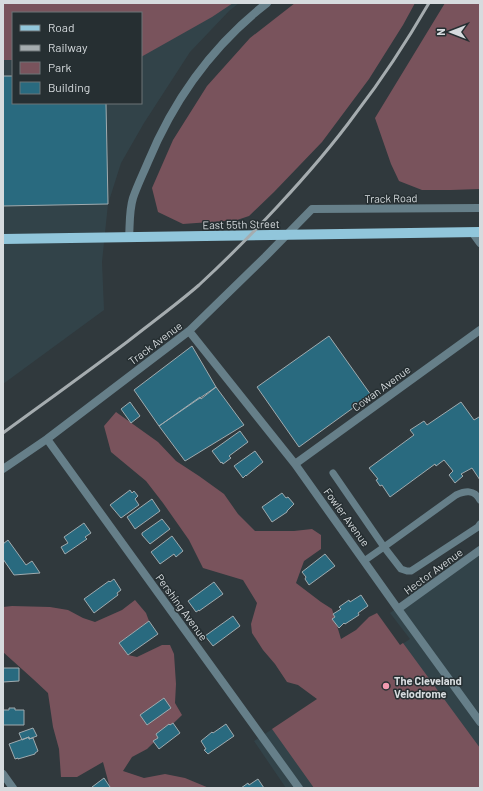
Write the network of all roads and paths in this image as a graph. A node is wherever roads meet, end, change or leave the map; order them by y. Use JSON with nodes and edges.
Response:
{"nodes":[{"id":1,"x":267,"y":3,"type":"edge"},
{"id":2,"x":480,"y":208,"type":"edge"},
{"id":3,"x":305,"y":217,"type":"joint"},
{"id":4,"x":476,"y":232,"type":"edge"},
{"id":5,"x":129,"y":238,"type":"junction"},
{"id":6,"x":3,"y":239,"type":"edge"},
{"id":7,"x":480,"y":243,"type":"edge"},
{"id":8,"x":189,"y":330,"type":"junction"},
{"id":9,"x":480,"y":330,"type":"edge"},
{"id":10,"x":47,"y":439,"type":"junction"},
{"id":11,"x":295,"y":464,"type":"junction"},
{"id":12,"x":3,"y":469,"type":"edge"},
{"id":13,"x":333,"y":473,"type":"dead end"},
{"id":14,"x":480,"y":500,"type":"edge"},
{"id":15,"x":479,"y":527,"type":"edge"},
{"id":16,"x":384,"y":547,"type":"junction"},
{"id":17,"x":480,"y":550,"type":"edge"},
{"id":18,"x":364,"y":561,"type":"junction"},
{"id":19,"x":398,"y":609,"type":"junction"},
{"id":20,"x":480,"y":722,"type":"edge"},
{"id":21,"x":3,"y":774,"type":"edge"},
{"id":22,"x":13,"y":788,"type":"edge"},
{"id":23,"x":298,"y":788,"type":"edge"}],
"edges":[{"from":1,"to":5,"type":"street"},
{"from":2,"to":3,"type":"street","name":"Track Road"},
{"from":3,"to":8,"type":"street","name":"Track Avenue"},
{"from":4,"to":5,"type":"main road","name":"East 55th Street"},
{"from":4,"to":7,"type":"street"},
{"from":5,"to":6,"type":"main road","name":"East 55th Street"},
{"from":8,"to":10,"type":"street","name":"Track Avenue"},
{"from":8,"to":11,"type":"street","name":"Fowler Avenue"},
{"from":9,"to":11,"type":"street","name":"Cowan Avenue"},
{"from":10,"to":12,"type":"street","name":"Track Avenue"},
{"from":10,"to":23,"type":"street","name":"Pershing Avenue"},
{"from":11,"to":18,"type":"street","name":"Fowler Avenue"},
{"from":13,"to":16,"type":"lane"},
{"from":14,"to":16,"type":"lane"},
{"from":15,"to":16,"type":"lane"},
{"from":16,"to":18,"type":"lane"},
{"from":17,"to":19,"type":"street","name":"Hector Avenue"},
{"from":18,"to":19,"type":"street","name":"Fowler Avenue"},
{"from":19,"to":20,"type":"street","name":"Fowler Avenue"},
{"from":21,"to":22,"type":"street"}]}
